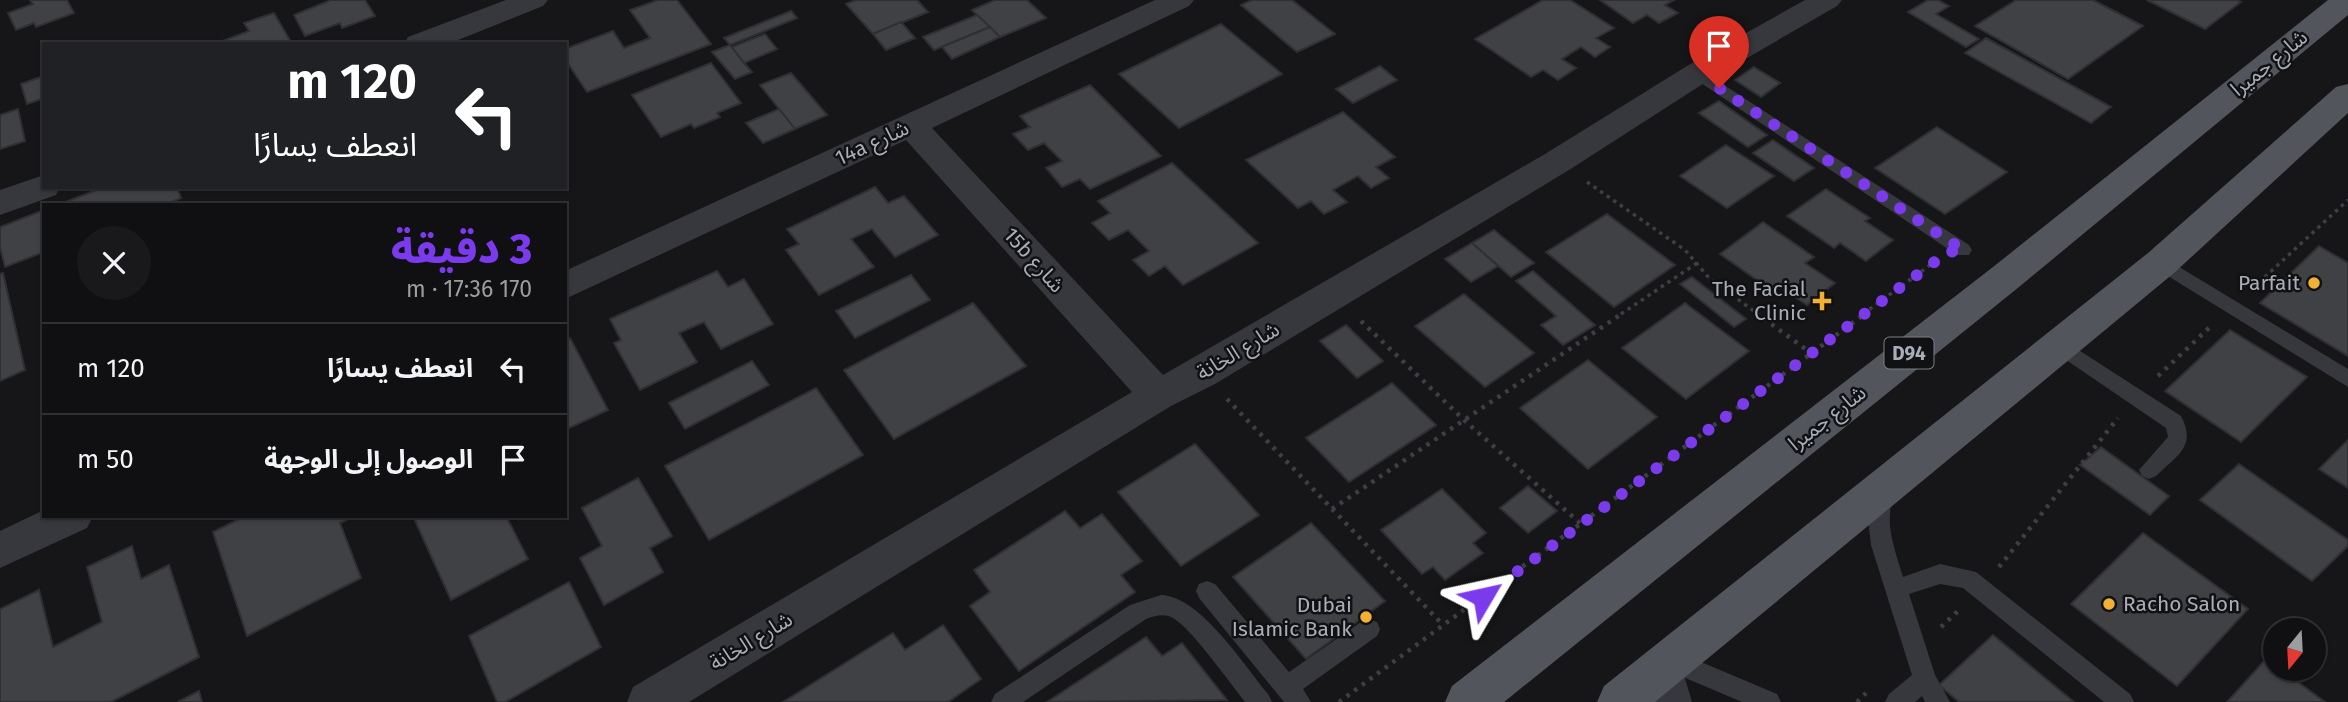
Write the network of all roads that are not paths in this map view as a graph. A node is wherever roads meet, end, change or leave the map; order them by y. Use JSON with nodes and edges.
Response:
{"nodes":[{"id":1,"x":533,"y":0,"type":"edge"},
{"id":2,"x":1179,"y":0,"type":"edge"},
{"id":3,"x":1827,"y":0,"type":"edge"},
{"id":4,"x":2347,"y":0,"type":"edge"},
{"id":5,"x":424,"y":42,"type":"edge"},
{"id":6,"x":1698,"y":74,"type":"junction"},
{"id":7,"x":2345,"y":96,"type":"edge"},
{"id":8,"x":911,"y":125,"type":"junction"},
{"id":9,"x":42,"y":188,"type":"edge"},
{"id":10,"x":0,"y":203,"type":"edge"},
{"id":11,"x":1963,"y":250,"type":"road end"},
{"id":12,"x":2161,"y":263,"type":"junction"},
{"id":13,"x":567,"y":285,"type":"edge"},
{"id":14,"x":2060,"y":346,"type":"junction"},
{"id":15,"x":2348,"y":379,"type":"edge"},
{"id":16,"x":1158,"y":396,"type":"junction"},
{"id":17,"x":2150,"y":470,"type":"dead end"},
{"id":18,"x":1880,"y":490,"type":"junction"},
{"id":19,"x":69,"y":518,"type":"edge"},
{"id":20,"x":0,"y":550,"type":"edge"},
{"id":21,"x":1896,"y":589,"type":"junction"},
{"id":22,"x":1207,"y":592,"type":"dead end"},
{"id":23,"x":1369,"y":629,"type":"dead end"},
{"id":24,"x":1667,"y":676,"type":"edge"},
{"id":25,"x":1925,"y":678,"type":"junction"},
{"id":26,"x":1293,"y":694,"type":"edge"},
{"id":27,"x":649,"y":702,"type":"edge"},
{"id":28,"x":1003,"y":702,"type":"edge"},
{"id":29,"x":1260,"y":702,"type":"edge"},
{"id":30,"x":1468,"y":702,"type":"edge"},
{"id":31,"x":1620,"y":702,"type":"edge"},
{"id":32,"x":1769,"y":702,"type":"edge"},
{"id":33,"x":1897,"y":702,"type":"edge"},
{"id":34,"x":1938,"y":702,"type":"edge"},
{"id":35,"x":2122,"y":702,"type":"edge"}],
"edges":[{"from":1,"to":5,"type":"street"},
{"from":2,"to":8,"type":"street","name":"14a شارع"},
{"from":3,"to":6,"type":"street","name":"شارع الخانة"},
{"from":4,"to":30,"type":"main road","name":"شارع جميرا","number":"D94"},
{"from":6,"to":11,"type":"lane"},
{"from":6,"to":16,"type":"street","name":"شارع الخانة"},
{"from":7,"to":12,"type":"main road"},
{"from":8,"to":13,"type":"street","name":"14a شارع"},
{"from":8,"to":16,"type":"street","name":"15b شارع"},
{"from":9,"to":10,"type":"street"},
{"from":12,"to":14,"type":"main road"},
{"from":12,"to":15,"type":"lane"},
{"from":14,"to":17,"type":"lane"},
{"from":14,"to":18,"type":"main road"},
{"from":16,"to":27,"type":"street","name":"شارع الخانة"},
{"from":18,"to":21,"type":"lane"},
{"from":18,"to":24,"type":"main road"},
{"from":19,"to":20,"type":"street"},
{"from":21,"to":25,"type":"lane"},
{"from":21,"to":35,"type":"lane"},
{"from":22,"to":26,"type":"lane"},
{"from":23,"to":26,"type":"lane"},
{"from":24,"to":31,"type":"main road"},
{"from":24,"to":32,"type":"lane"},
{"from":25,"to":33,"type":"lane"},
{"from":25,"to":34,"type":"lane"},
{"from":28,"to":29,"type":"lane"}]}
